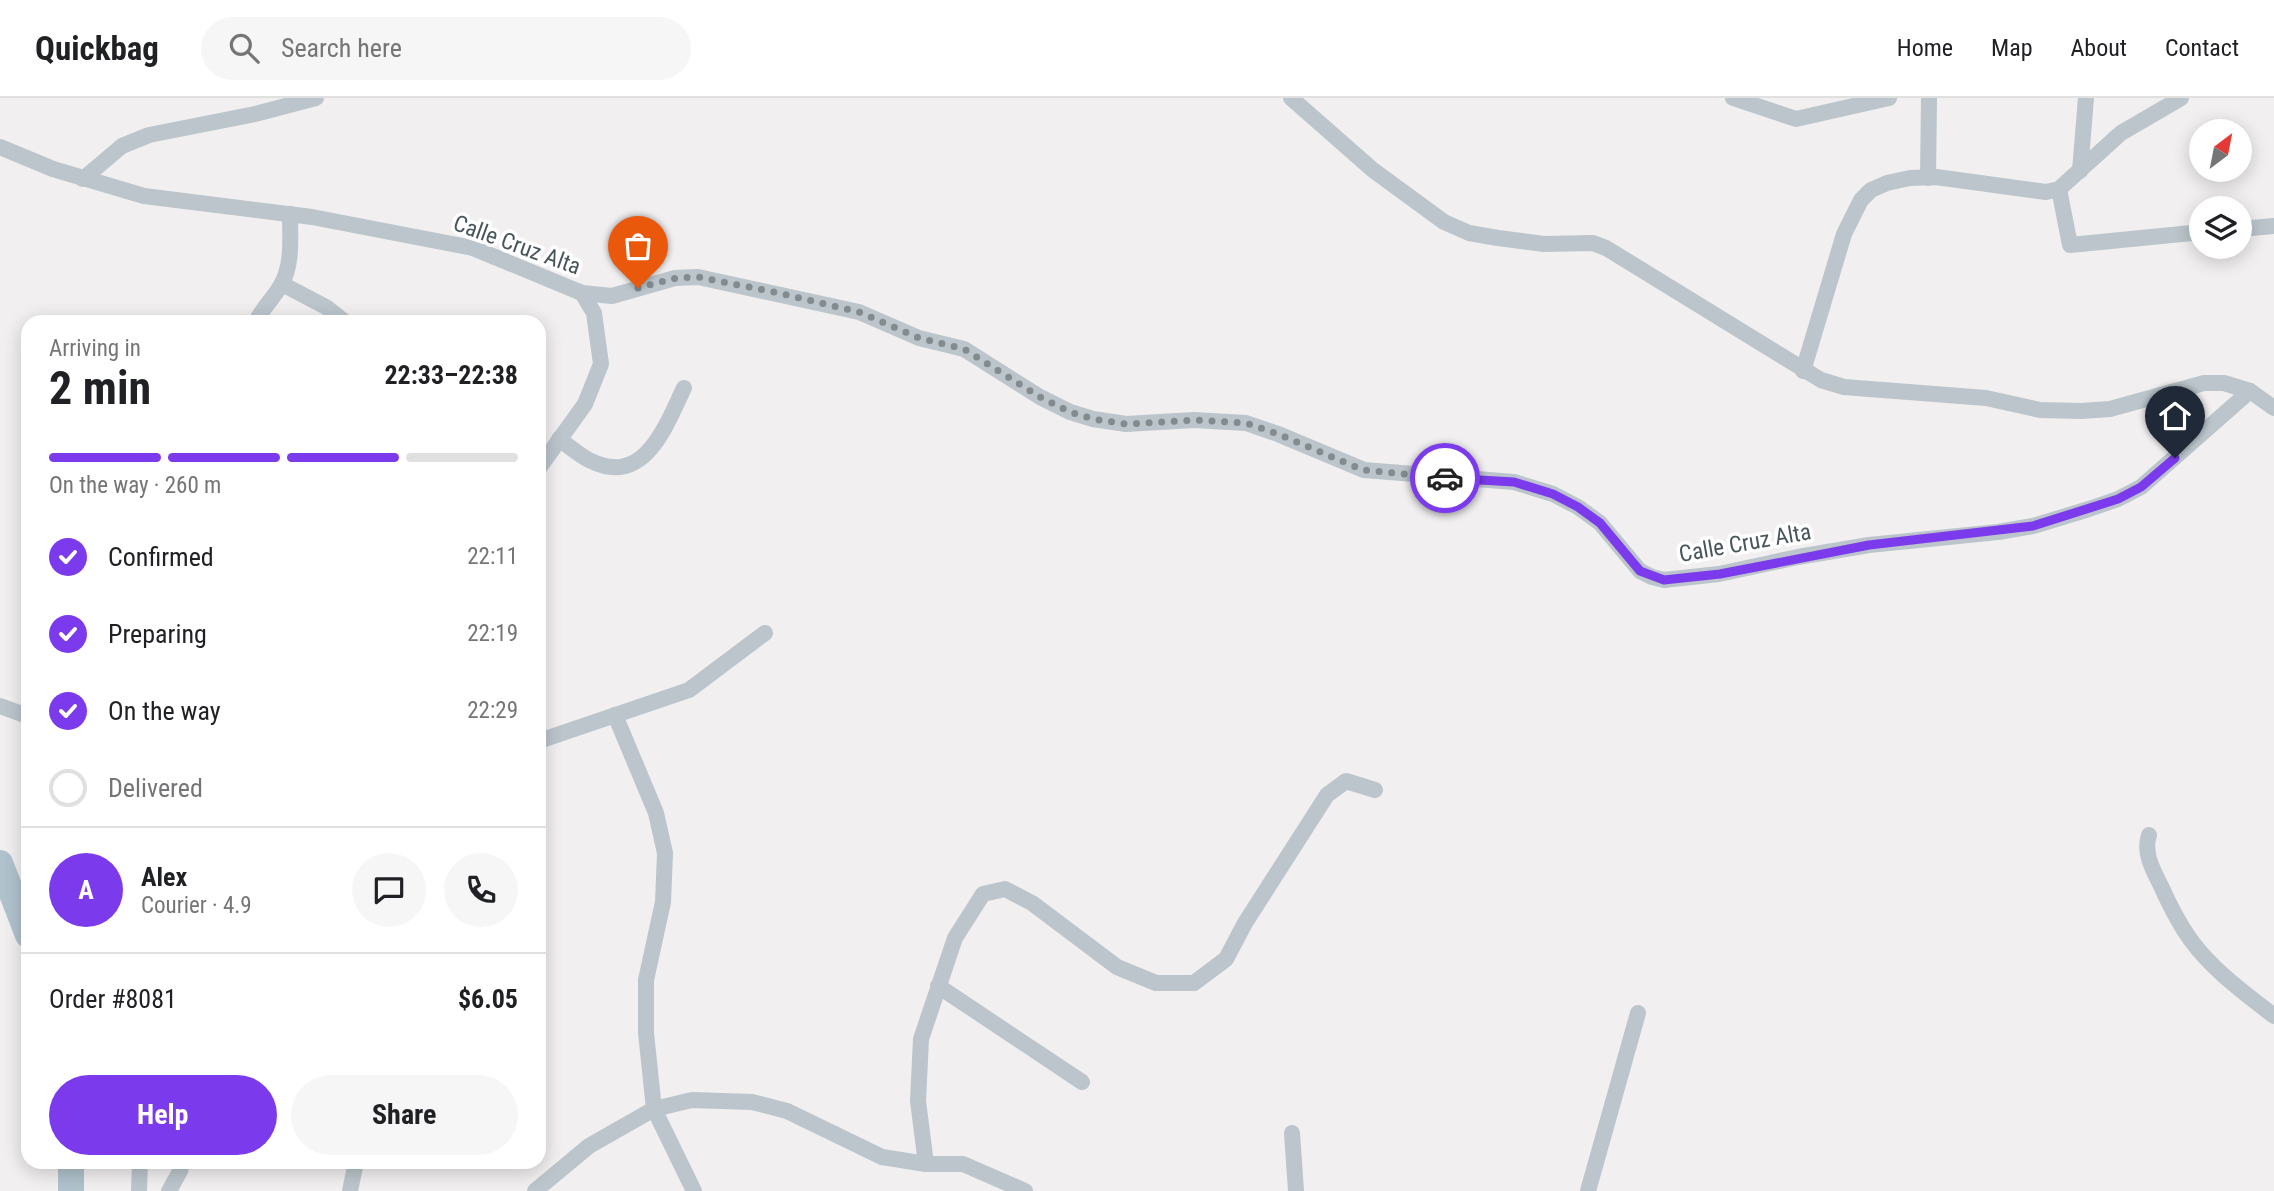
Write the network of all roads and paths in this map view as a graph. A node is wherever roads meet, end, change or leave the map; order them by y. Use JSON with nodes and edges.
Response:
{"nodes":[{"id":1,"x":316,"y":98,"type":"edge"},
{"id":2,"x":1291,"y":98,"type":"edge"},
{"id":3,"x":1733,"y":98,"type":"edge"},
{"id":4,"x":1889,"y":98,"type":"edge"},
{"id":5,"x":1929,"y":98,"type":"edge"},
{"id":6,"x":2086,"y":98,"type":"edge"},
{"id":7,"x":2181,"y":98,"type":"edge"},
{"id":8,"x":0,"y":147,"type":"edge"},
{"id":9,"x":2080,"y":172,"type":"junction"},
{"id":10,"x":1928,"y":178,"type":"junction"},
{"id":11,"x":83,"y":179,"type":"junction"},
{"id":12,"x":2059,"y":189,"type":"junction"},
{"id":13,"x":290,"y":214,"type":"junction"},
{"id":14,"x":2274,"y":226,"type":"edge"},
{"id":15,"x":2252,"y":228,"type":"edge"},
{"id":16,"x":2189,"y":233,"type":"edge"},
{"id":17,"x":282,"y":284,"type":"junction"},
{"id":18,"x":582,"y":293,"type":"junction"},
{"id":19,"x":260,"y":315,"type":"edge"},
{"id":20,"x":336,"y":315,"type":"edge"},
{"id":21,"x":1803,"y":371,"type":"junction"},
{"id":22,"x":684,"y":388,"type":"dead end"},
{"id":23,"x":2250,"y":391,"type":"junction"},
{"id":24,"x":2274,"y":408,"type":"edge"},
{"id":25,"x":559,"y":439,"type":"junction"},
{"id":26,"x":546,"y":458,"type":"edge"},
{"id":27,"x":765,"y":633,"type":"dead end"},
{"id":28,"x":0,"y":706,"type":"edge"},
{"id":29,"x":21,"y":714,"type":"edge"},
{"id":30,"x":615,"y":715,"type":"junction"},
{"id":31,"x":546,"y":739,"type":"edge"},
{"id":32,"x":1375,"y":790,"type":"dead end"},
{"id":33,"x":2149,"y":835,"type":"dead end"},
{"id":34,"x":0,"y":863,"type":"edge"},
{"id":35,"x":21,"y":917,"type":"edge"},
{"id":36,"x":939,"y":986,"type":"junction"},
{"id":37,"x":1638,"y":1013,"type":"dead end"},
{"id":38,"x":2274,"y":1016,"type":"edge"},
{"id":39,"x":1082,"y":1082,"type":"dead end"},
{"id":40,"x":654,"y":1109,"type":"junction"},
{"id":41,"x":1292,"y":1133,"type":"dead end"},
{"id":42,"x":926,"y":1164,"type":"junction"},
{"id":43,"x":71,"y":1169,"type":"edge"},
{"id":44,"x":140,"y":1169,"type":"edge"},
{"id":45,"x":180,"y":1169,"type":"edge"},
{"id":46,"x":355,"y":1169,"type":"edge"},
{"id":47,"x":71,"y":1191,"type":"edge"},
{"id":48,"x":139,"y":1191,"type":"edge"},
{"id":49,"x":169,"y":1191,"type":"edge"},
{"id":50,"x":350,"y":1191,"type":"edge"},
{"id":51,"x":535,"y":1191,"type":"edge"},
{"id":52,"x":694,"y":1191,"type":"edge"},
{"id":53,"x":1026,"y":1191,"type":"edge"},
{"id":54,"x":1296,"y":1191,"type":"edge"},
{"id":55,"x":1588,"y":1191,"type":"edge"}],
"edges":[{"from":1,"to":11,"type":"street"},
{"from":2,"to":21,"type":"street"},
{"from":3,"to":4,"type":"street"},
{"from":5,"to":10,"type":"street"},
{"from":6,"to":9,"type":"street"},
{"from":7,"to":9,"type":"street"},
{"from":8,"to":11,"type":"street","name":"Calle Cruz Alta"},
{"from":9,"to":12,"type":"street"},
{"from":10,"to":12,"type":"street"},
{"from":10,"to":21,"type":"street"},
{"from":11,"to":13,"type":"street","name":"Calle Cruz Alta"},
{"from":12,"to":16,"type":"street"},
{"from":13,"to":17,"type":"street"},
{"from":13,"to":18,"type":"street","name":"Calle Cruz Alta"},
{"from":14,"to":15,"type":"street"},
{"from":17,"to":19,"type":"street"},
{"from":17,"to":20,"type":"street"},
{"from":18,"to":23,"type":"street","name":"Calle Cruz Alta"},
{"from":18,"to":25,"type":"street"},
{"from":21,"to":23,"type":"street"},
{"from":22,"to":25,"type":"street"},
{"from":23,"to":24,"type":"street"},
{"from":25,"to":26,"type":"street"},
{"from":27,"to":30,"type":"street"},
{"from":28,"to":29,"type":"street"},
{"from":30,"to":31,"type":"street"},
{"from":30,"to":40,"type":"street"},
{"from":32,"to":36,"type":"street"},
{"from":33,"to":38,"type":"street"},
{"from":34,"to":35,"type":"main road"},
{"from":36,"to":39,"type":"street"},
{"from":36,"to":42,"type":"street"},
{"from":37,"to":55,"type":"street"},
{"from":40,"to":42,"type":"street"},
{"from":40,"to":51,"type":"street"},
{"from":40,"to":52,"type":"street"},
{"from":41,"to":54,"type":"street"},
{"from":42,"to":53,"type":"street"},
{"from":43,"to":47,"type":"main road"},
{"from":44,"to":48,"type":"street"},
{"from":45,"to":49,"type":"street"},
{"from":46,"to":50,"type":"street"}]}
